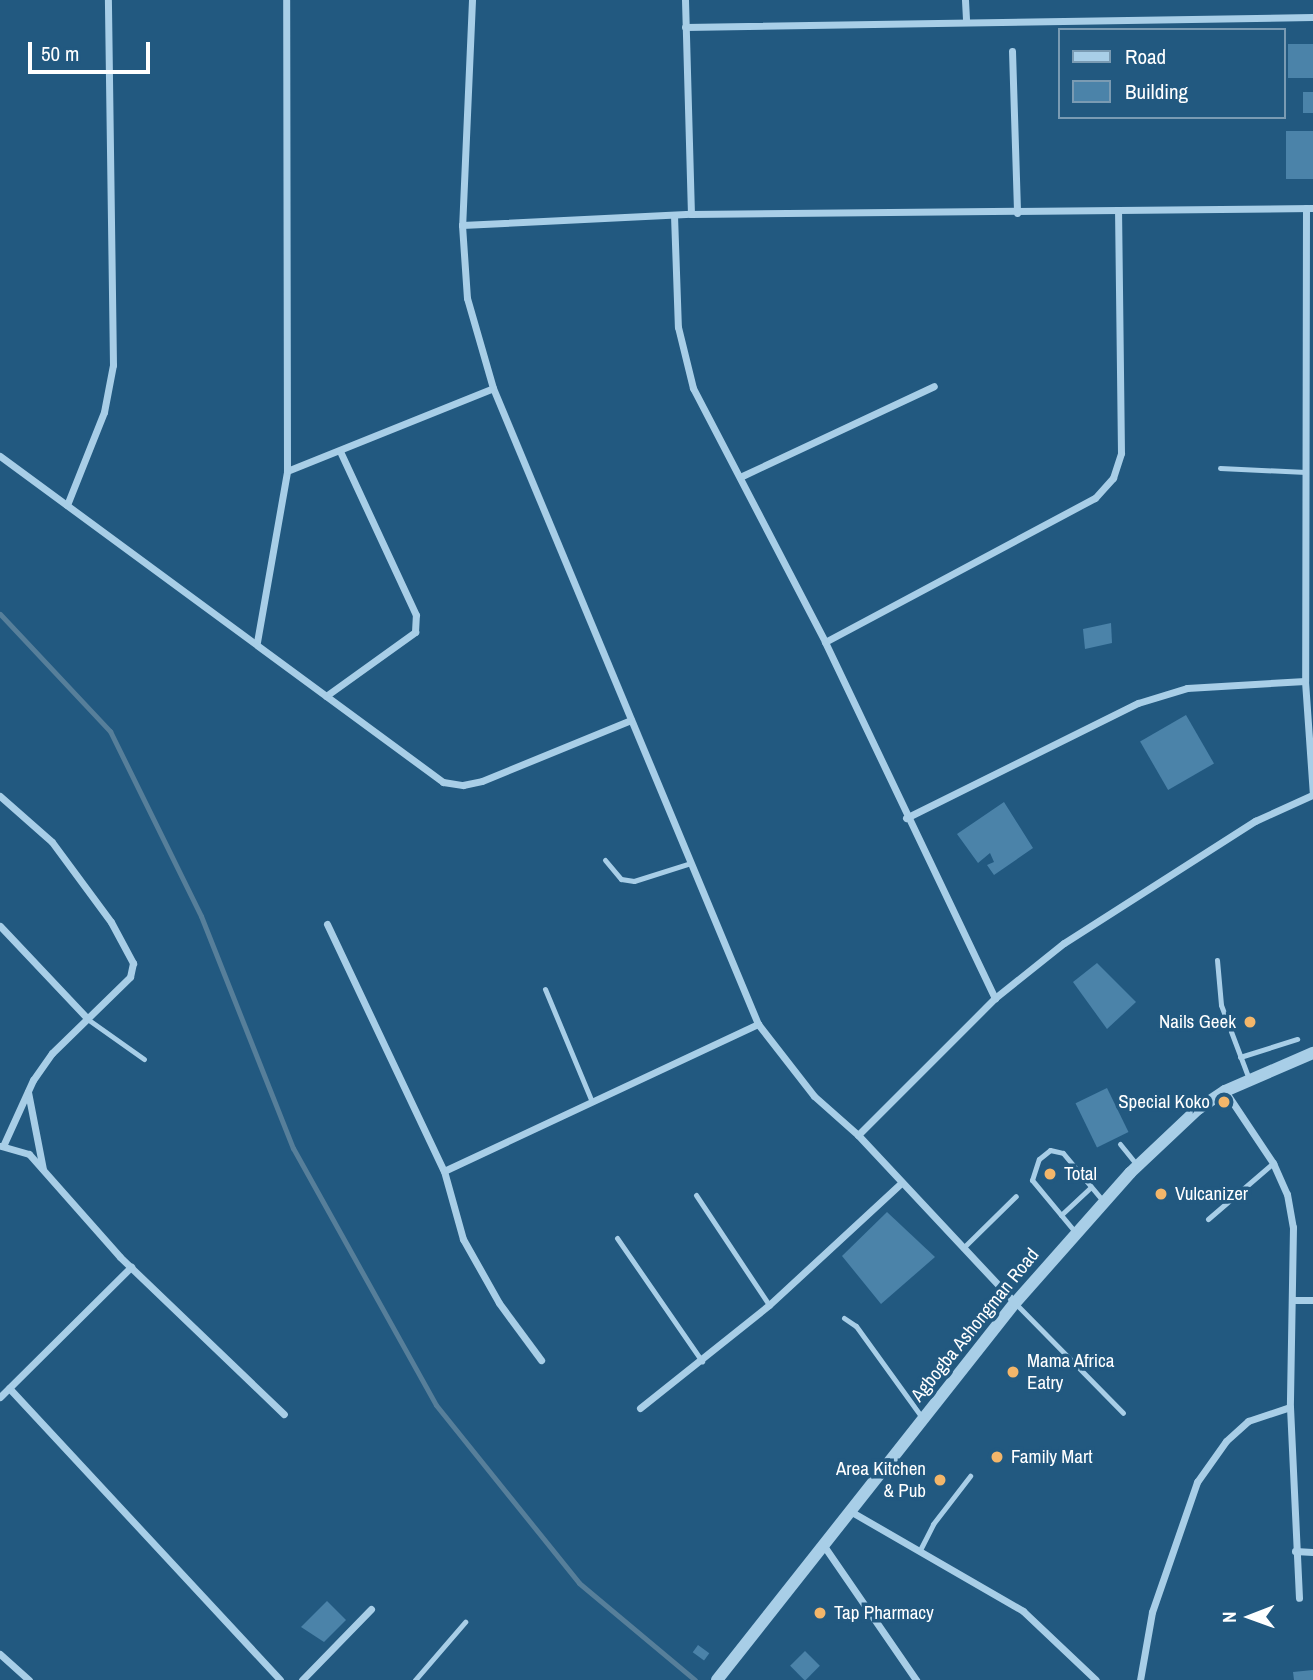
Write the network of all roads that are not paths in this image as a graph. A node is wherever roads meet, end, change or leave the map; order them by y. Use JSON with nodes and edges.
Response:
{"nodes":[{"id":1,"x":108,"y":0,"type":"edge"},
{"id":2,"x":286,"y":0,"type":"edge"},
{"id":3,"x":472,"y":0,"type":"edge"},
{"id":4,"x":685,"y":0,"type":"edge"},
{"id":5,"x":965,"y":0,"type":"edge"},
{"id":6,"x":1313,"y":18,"type":"edge"},
{"id":7,"x":965,"y":22,"type":"junction"},
{"id":8,"x":685,"y":27,"type":"junction"},
{"id":9,"x":1012,"y":51,"type":"dead end"},
{"id":10,"x":1309,"y":208,"type":"edge"},
{"id":11,"x":1118,"y":212,"type":"junction"},
{"id":12,"x":1017,"y":213,"type":"junction"},
{"id":13,"x":691,"y":214,"type":"junction"},
{"id":14,"x":674,"y":215,"type":"junction"},
{"id":15,"x":462,"y":225,"type":"junction"},
{"id":16,"x":934,"y":386,"type":"dead end"},
{"id":17,"x":493,"y":388,"type":"junction"},
{"id":18,"x":340,"y":451,"type":"junction"},
{"id":19,"x":0,"y":456,"type":"edge"},
{"id":20,"x":1220,"y":468,"type":"dead end"},
{"id":21,"x":286,"y":471,"type":"junction"},
{"id":22,"x":1306,"y":472,"type":"junction"},
{"id":23,"x":740,"y":477,"type":"junction"},
{"id":24,"x":67,"y":505,"type":"junction"},
{"id":25,"x":257,"y":642,"type":"junction"},
{"id":26,"x":825,"y":642,"type":"junction"},
{"id":27,"x":1305,"y":681,"type":"junction"},
{"id":28,"x":326,"y":696,"type":"junction"},
{"id":29,"x":631,"y":720,"type":"junction"},
{"id":30,"x":1312,"y":795,"type":"edge"},
{"id":31,"x":0,"y":796,"type":"edge"},
{"id":32,"x":906,"y":818,"type":"junction"},
{"id":33,"x":605,"y":860,"type":"dead end"},
{"id":34,"x":691,"y":863,"type":"junction"},
{"id":35,"x":327,"y":924,"type":"dead end"},
{"id":36,"x":0,"y":926,"type":"edge"},
{"id":37,"x":1217,"y":960,"type":"dead end"},
{"id":38,"x":545,"y":989,"type":"dead end"},
{"id":39,"x":995,"y":998,"type":"junction"},
{"id":40,"x":86,"y":1017,"type":"junction"},
{"id":41,"x":758,"y":1024,"type":"junction"},
{"id":42,"x":1297,"y":1039,"type":"dead end"},
{"id":43,"x":1313,"y":1053,"type":"edge"},
{"id":44,"x":1240,"y":1057,"type":"junction"},
{"id":45,"x":144,"y":1059,"type":"dead end"},
{"id":46,"x":1249,"y":1079,"type":"junction"},
{"id":47,"x":28,"y":1091,"type":"junction"},
{"id":48,"x":1225,"y":1091,"type":"junction"},
{"id":49,"x":592,"y":1102,"type":"junction"},
{"id":50,"x":859,"y":1135,"type":"junction"},
{"id":51,"x":1120,"y":1144,"type":"dead end"},
{"id":52,"x":1,"y":1146,"type":"edge"},
{"id":53,"x":1273,"y":1163,"type":"junction"},
{"id":54,"x":1138,"y":1166,"type":"junction"},
{"id":55,"x":43,"y":1170,"type":"junction"},
{"id":56,"x":444,"y":1171,"type":"junction"},
{"id":57,"x":901,"y":1182,"type":"junction"},
{"id":58,"x":1091,"y":1186,"type":"junction"},
{"id":59,"x":696,"y":1195,"type":"dead end"},
{"id":60,"x":1016,"y":1196,"type":"dead end"},
{"id":61,"x":1104,"y":1202,"type":"junction"},
{"id":62,"x":1061,"y":1215,"type":"junction"},
{"id":63,"x":1208,"y":1219,"type":"dead end"},
{"id":64,"x":1076,"y":1233,"type":"junction"},
{"id":65,"x":617,"y":1238,"type":"dead end"},
{"id":66,"x":964,"y":1248,"type":"junction"},
{"id":67,"x":131,"y":1267,"type":"junction"},
{"id":68,"x":1292,"y":1300,"type":"junction"},
{"id":69,"x":1313,"y":1300,"type":"edge"},
{"id":70,"x":1015,"y":1303,"type":"junction"},
{"id":71,"x":769,"y":1305,"type":"junction"},
{"id":72,"x":844,"y":1318,"type":"dead end"},
{"id":73,"x":541,"y":1360,"type":"dead end"},
{"id":74,"x":702,"y":1361,"type":"junction"},
{"id":75,"x":9,"y":1388,"type":"junction"},
{"id":76,"x":0,"y":1397,"type":"edge"},
{"id":77,"x":1290,"y":1407,"type":"junction"},
{"id":78,"x":640,"y":1408,"type":"dead end"},
{"id":79,"x":1122,"y":1413,"type":"dead end"},
{"id":80,"x":284,"y":1414,"type":"dead end"},
{"id":81,"x":922,"y":1419,"type":"junction"},
{"id":82,"x":970,"y":1476,"type":"dead end"},
{"id":83,"x":850,"y":1511,"type":"junction"},
{"id":84,"x":824,"y":1546,"type":"junction"},
{"id":85,"x":920,"y":1550,"type":"junction"},
{"id":86,"x":1295,"y":1551,"type":"junction"},
{"id":87,"x":1313,"y":1552,"type":"edge"},
{"id":88,"x":1298,"y":1598,"type":"dead end"},
{"id":89,"x":371,"y":1609,"type":"dead end"},
{"id":90,"x":465,"y":1622,"type":"dead end"},
{"id":91,"x":0,"y":1654,"type":"edge"},
{"id":92,"x":721,"y":1675,"type":"edge"},
{"id":93,"x":29,"y":1680,"type":"edge"},
{"id":94,"x":280,"y":1680,"type":"edge"},
{"id":95,"x":302,"y":1680,"type":"edge"},
{"id":96,"x":415,"y":1680,"type":"edge"},
{"id":97,"x":916,"y":1680,"type":"edge"},
{"id":98,"x":1096,"y":1680,"type":"edge"},
{"id":99,"x":1140,"y":1680,"type":"edge"}],
"edges":[{"from":1,"to":24,"type":"street"},
{"from":2,"to":21,"type":"street"},
{"from":3,"to":15,"type":"street"},
{"from":4,"to":8,"type":"street"},
{"from":5,"to":7,"type":"street"},
{"from":6,"to":7,"type":"street"},
{"from":7,"to":8,"type":"street"},
{"from":8,"to":13,"type":"street"},
{"from":9,"to":12,"type":"street"},
{"from":10,"to":11,"type":"street"},
{"from":10,"to":22,"type":"street"},
{"from":11,"to":12,"type":"street"},
{"from":11,"to":26,"type":"street"},
{"from":12,"to":13,"type":"street"},
{"from":13,"to":14,"type":"street"},
{"from":14,"to":15,"type":"street"},
{"from":14,"to":23,"type":"street"},
{"from":15,"to":17,"type":"street"},
{"from":16,"to":23,"type":"street"},
{"from":17,"to":18,"type":"street"},
{"from":17,"to":29,"type":"street"},
{"from":18,"to":21,"type":"street"},
{"from":18,"to":28,"type":"street"},
{"from":19,"to":24,"type":"street"},
{"from":20,"to":22,"type":"lane"},
{"from":21,"to":25,"type":"street"},
{"from":22,"to":27,"type":"street"},
{"from":23,"to":26,"type":"street"},
{"from":24,"to":25,"type":"street"},
{"from":25,"to":28,"type":"street"},
{"from":26,"to":32,"type":"street"},
{"from":27,"to":30,"type":"street"},
{"from":27,"to":32,"type":"street"},
{"from":28,"to":29,"type":"street"},
{"from":29,"to":34,"type":"street"},
{"from":30,"to":39,"type":"street"},
{"from":31,"to":40,"type":"street"},
{"from":32,"to":39,"type":"street"},
{"from":33,"to":34,"type":"lane"},
{"from":34,"to":41,"type":"street"},
{"from":35,"to":56,"type":"street"},
{"from":36,"to":40,"type":"street"},
{"from":37,"to":44,"type":"lane"},
{"from":38,"to":49,"type":"lane"},
{"from":39,"to":50,"type":"street"},
{"from":40,"to":45,"type":"lane"},
{"from":40,"to":47,"type":"street"},
{"from":41,"to":49,"type":"street"},
{"from":41,"to":50,"type":"street"},
{"from":42,"to":44,"type":"lane"},
{"from":43,"to":46,"type":"street","name":"Agbogba Ashongman Road"},
{"from":44,"to":46,"type":"lane"},
{"from":46,"to":48,"type":"street","name":"Agbogba Ashongman Road"},
{"from":47,"to":52,"type":"street"},
{"from":47,"to":55,"type":"street"},
{"from":48,"to":53,"type":"street"},
{"from":48,"to":54,"type":"street","name":"Agbogba Ashongman Road"},
{"from":49,"to":56,"type":"street"},
{"from":50,"to":57,"type":"street"},
{"from":51,"to":54,"type":"lane"},
{"from":52,"to":55,"type":"street"},
{"from":53,"to":63,"type":"lane"},
{"from":53,"to":68,"type":"street"},
{"from":54,"to":61,"type":"street","name":"Agbogba Ashongman Road"},
{"from":55,"to":67,"type":"street"},
{"from":56,"to":73,"type":"street"},
{"from":57,"to":66,"type":"street"},
{"from":57,"to":71,"type":"street"},
{"from":58,"to":61,"type":"lane"},
{"from":58,"to":62,"type":"lane"},
{"from":58,"to":62,"type":"lane"},
{"from":59,"to":71,"type":"lane"},
{"from":60,"to":66,"type":"lane"},
{"from":61,"to":64,"type":"street","name":"Agbogba Ashongman Road"},
{"from":62,"to":64,"type":"lane"},
{"from":64,"to":70,"type":"street","name":"Agbogba Ashongman Road"},
{"from":65,"to":74,"type":"lane"},
{"from":66,"to":70,"type":"street"},
{"from":67,"to":75,"type":"street"},
{"from":67,"to":80,"type":"street"},
{"from":68,"to":69,"type":"street"},
{"from":68,"to":77,"type":"street"},
{"from":70,"to":79,"type":"lane"},
{"from":70,"to":81,"type":"street","name":"Agbogba Ashongman Road"},
{"from":71,"to":74,"type":"street"},
{"from":72,"to":81,"type":"lane"},
{"from":74,"to":78,"type":"street"},
{"from":75,"to":76,"type":"street"},
{"from":75,"to":94,"type":"street"},
{"from":77,"to":86,"type":"street"},
{"from":77,"to":99,"type":"street"},
{"from":81,"to":83,"type":"street","name":"Agbogba Ashongman Road"},
{"from":82,"to":85,"type":"lane"},
{"from":83,"to":84,"type":"street","name":"Agbogba Ashongman Road"},
{"from":83,"to":85,"type":"street"},
{"from":84,"to":92,"type":"street","name":"Agbogba Ashongman Road"},
{"from":84,"to":97,"type":"street"},
{"from":85,"to":98,"type":"street"},
{"from":86,"to":87,"type":"street"},
{"from":86,"to":88,"type":"street"},
{"from":89,"to":95,"type":"street"},
{"from":90,"to":96,"type":"lane"},
{"from":91,"to":93,"type":"street"}]}
